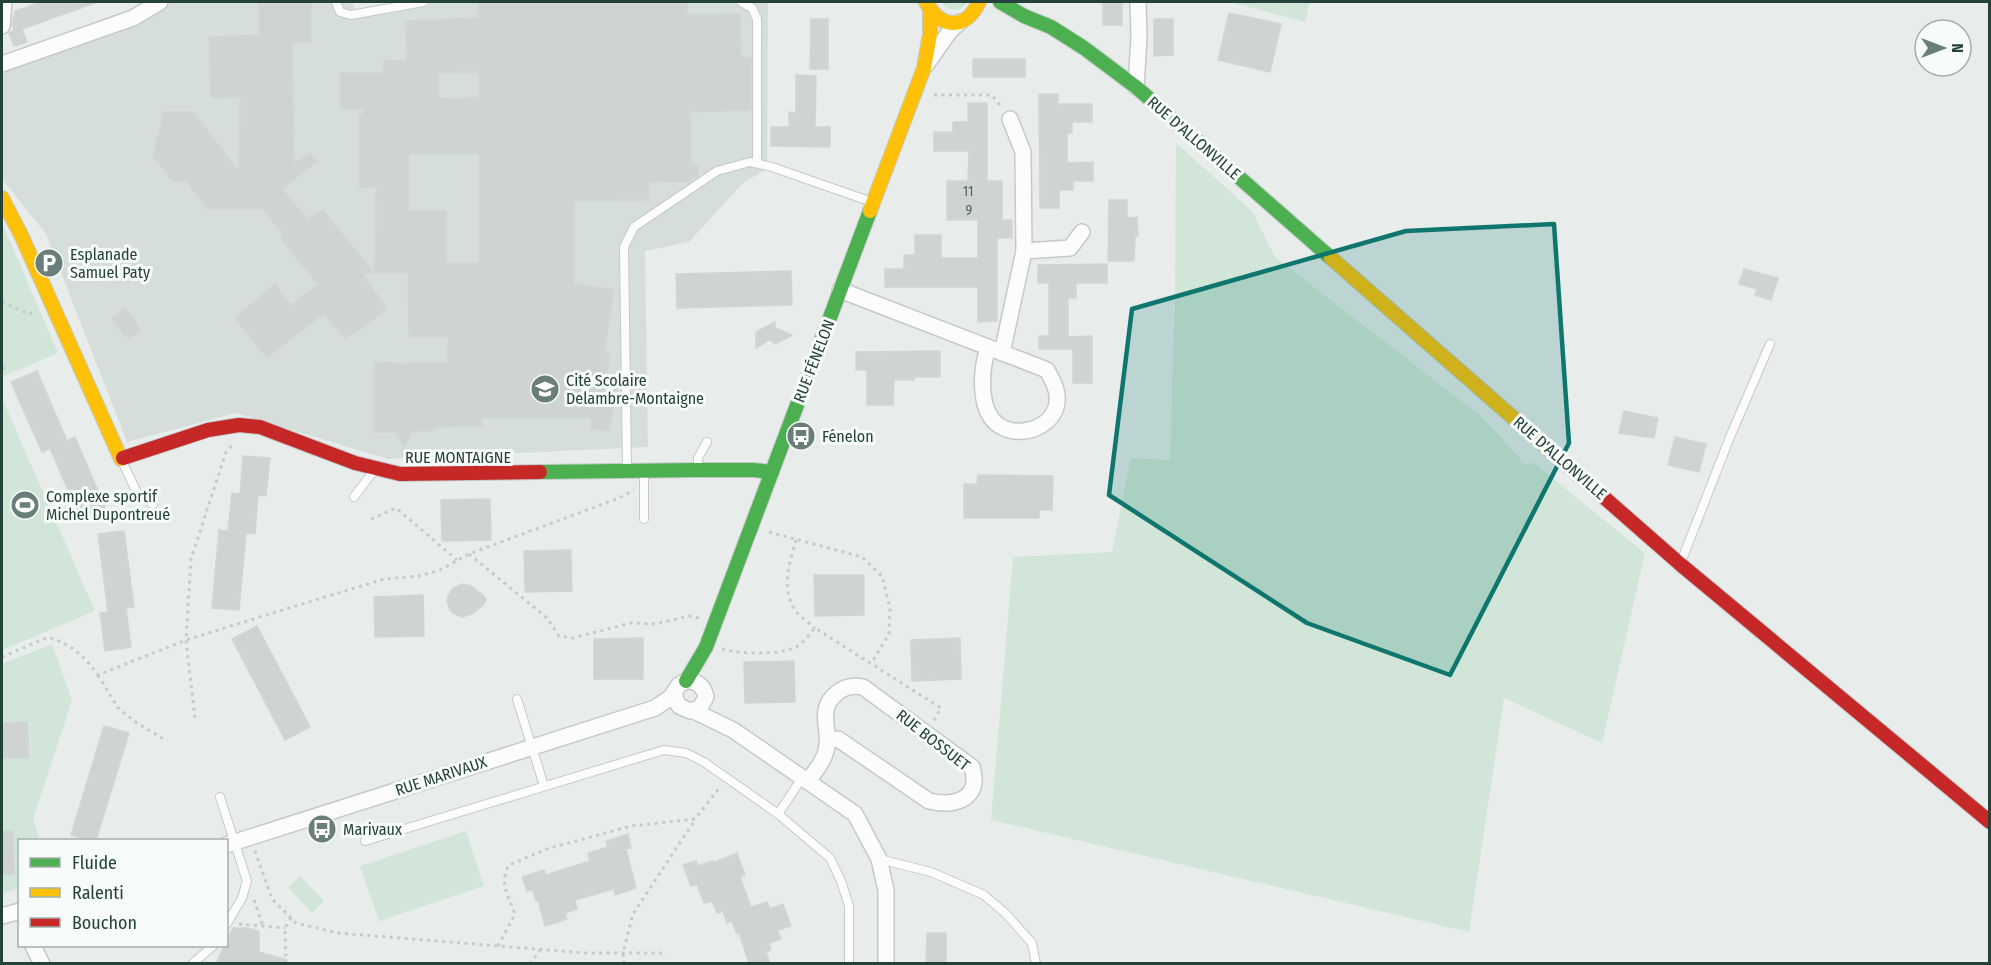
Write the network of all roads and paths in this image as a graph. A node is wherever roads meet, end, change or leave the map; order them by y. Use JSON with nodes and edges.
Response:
{"nodes":[{"id":1,"x":4,"y":2,"type":"edge"},
{"id":2,"x":160,"y":2,"type":"edge"},
{"id":3,"x":336,"y":2,"type":"edge"},
{"id":4,"x":423,"y":2,"type":"edge"},
{"id":5,"x":741,"y":2,"type":"edge"},
{"id":6,"x":979,"y":2,"type":"edge"},
{"id":7,"x":1138,"y":2,"type":"edge"},
{"id":8,"x":928,"y":6,"type":"edge"},
{"id":9,"x":983,"y":14,"type":"edge"},
{"id":10,"x":2,"y":27,"type":"edge"},
{"id":11,"x":3,"y":59,"type":"edge"},
{"id":12,"x":924,"y":68,"type":"junction"},
{"id":13,"x":1136,"y":87,"type":"junction"},
{"id":14,"x":915,"y":94,"type":"junction"},
{"id":15,"x":1010,"y":119,"type":"joint"},
{"id":16,"x":756,"y":163,"type":"junction"},
{"id":17,"x":2,"y":198,"type":"edge"},
{"id":18,"x":874,"y":202,"type":"junction"},
{"id":19,"x":1082,"y":232,"type":"dead end"},
{"id":20,"x":1024,"y":251,"type":"junction"},
{"id":21,"x":840,"y":290,"type":"junction"},
{"id":22,"x":2,"y":302,"type":"edge"},
{"id":23,"x":52,"y":306,"type":"junction"},
{"id":24,"x":1770,"y":344,"type":"dead end"},
{"id":25,"x":995,"y":351,"type":"junction"},
{"id":26,"x":239,"y":425,"type":"junction"},
{"id":27,"x":707,"y":442,"type":"dead end"},
{"id":28,"x":121,"y":459,"type":"junction"},
{"id":29,"x":376,"y":468,"type":"junction"},
{"id":30,"x":698,"y":470,"type":"junction"},
{"id":31,"x":627,"y":472,"type":"junction"},
{"id":32,"x":772,"y":472,"type":"junction"},
{"id":33,"x":644,"y":478,"type":"junction"},
{"id":34,"x":354,"y":498,"type":"dead end"},
{"id":35,"x":153,"y":504,"type":"dead end"},
{"id":36,"x":371,"y":519,"type":"dead end"},
{"id":37,"x":644,"y":519,"type":"dead end"},
{"id":38,"x":751,"y":528,"type":"junction"},
{"id":39,"x":796,"y":540,"type":"junction"},
{"id":40,"x":469,"y":554,"type":"junction"},
{"id":41,"x":457,"y":560,"type":"junction"},
{"id":42,"x":1680,"y":564,"type":"junction"},
{"id":43,"x":715,"y":623,"type":"junction"},
{"id":44,"x":815,"y":628,"type":"junction"},
{"id":45,"x":186,"y":640,"type":"junction"},
{"id":46,"x":704,"y":650,"type":"junction"},
{"id":47,"x":2,"y":657,"type":"edge"},
{"id":48,"x":871,"y":664,"type":"junction"},
{"id":49,"x":98,"y":675,"type":"junction"},
{"id":50,"x":689,"y":692,"type":"junction"},
{"id":51,"x":517,"y":699,"type":"dead end"},
{"id":52,"x":195,"y":718,"type":"dead end"},
{"id":53,"x":720,"y":723,"type":"junction"},
{"id":54,"x":926,"y":733,"type":"junction"},
{"id":55,"x":167,"y":741,"type":"dead end"},
{"id":56,"x":828,"y":741,"type":"junction"},
{"id":57,"x":532,"y":747,"type":"junction"},
{"id":58,"x":727,"y":778,"type":"junction"},
{"id":59,"x":805,"y":780,"type":"junction"},
{"id":60,"x":544,"y":786,"type":"junction"},
{"id":61,"x":220,"y":797,"type":"dead end"},
{"id":62,"x":778,"y":814,"type":"junction"},
{"id":63,"x":695,"y":819,"type":"junction"},
{"id":64,"x":1989,"y":822,"type":"edge"},
{"id":65,"x":365,"y":841,"type":"dead end"},
{"id":66,"x":230,"y":843,"type":"edge"},
{"id":67,"x":254,"y":849,"type":"dead end"},
{"id":68,"x":879,"y":859,"type":"junction"},
{"id":69,"x":247,"y":880,"type":"junction"},
{"id":70,"x":18,"y":913,"type":"edge"},
{"id":71,"x":2,"y":916,"type":"edge"},
{"id":72,"x":291,"y":918,"type":"junction"},
{"id":73,"x":228,"y":922,"type":"edge"},
{"id":74,"x":228,"y":924,"type":"edge"},
{"id":75,"x":263,"y":926,"type":"junction"},
{"id":76,"x":285,"y":928,"type":"junction"},
{"id":77,"x":498,"y":945,"type":"junction"},
{"id":78,"x":34,"y":947,"type":"edge"},
{"id":79,"x":211,"y":947,"type":"edge"},
{"id":80,"x":541,"y":949,"type":"junction"},
{"id":81,"x":623,"y":952,"type":"junction"},
{"id":82,"x":667,"y":952,"type":"dead end"},
{"id":83,"x":42,"y":963,"type":"edge"},
{"id":84,"x":192,"y":963,"type":"edge"},
{"id":85,"x":286,"y":963,"type":"edge"},
{"id":86,"x":530,"y":963,"type":"edge"},
{"id":87,"x":624,"y":963,"type":"edge"},
{"id":88,"x":849,"y":963,"type":"edge"},
{"id":89,"x":886,"y":963,"type":"edge"},
{"id":90,"x":1036,"y":963,"type":"edge"}],
"edges":[{"from":1,"to":10,"type":"street"},
{"from":2,"to":11,"type":"street"},
{"from":3,"to":4,"type":"lane"},
{"from":5,"to":16,"type":"lane"},
{"from":6,"to":9,"type":"street"},
{"from":7,"to":13,"type":"street","name":"RUE D'ALLONVILLE"},
{"from":8,"to":9,"type":"street","name":"RUE D'ALLONVILLE"},
{"from":8,"to":12,"type":"street","name":"RUE FÉNELON"},
{"from":9,"to":12,"type":"street","name":"RUE FÉNELON"},
{"from":9,"to":13,"type":"street","name":"RUE D'ALLONVILLE"},
{"from":12,"to":14,"type":"street","name":"RUE FÉNELON"},
{"from":13,"to":42,"type":"street","name":"RUE D'ALLONVILLE"},
{"from":14,"to":15,"type":"path"},
{"from":14,"to":18,"type":"street","name":"RUE FÉNELON"},
{"from":15,"to":20,"type":"street"},
{"from":16,"to":18,"type":"lane"},
{"from":16,"to":31,"type":"lane"},
{"from":17,"to":23,"type":"street"},
{"from":18,"to":21,"type":"street","name":"RUE FÉNELON"},
{"from":19,"to":20,"type":"street"},
{"from":20,"to":25,"type":"street"},
{"from":21,"to":25,"type":"street"},
{"from":21,"to":32,"type":"street","name":"RUE FÉNELON"},
{"from":22,"to":23,"type":"path"},
{"from":23,"to":28,"type":"street"},
{"from":24,"to":42,"type":"lane"},
{"from":25,"to":25,"type":"street"},
{"from":26,"to":28,"type":"street","name":"RUE MONTAIGNE"},
{"from":26,"to":29,"type":"street","name":"RUE MONTAIGNE"},
{"from":26,"to":45,"type":"path"},
{"from":27,"to":30,"type":"lane"},
{"from":28,"to":35,"type":"lane"},
{"from":29,"to":31,"type":"street","name":"RUE MONTAIGNE"},
{"from":29,"to":34,"type":"lane"},
{"from":30,"to":32,"type":"street","name":"RUE MONTAIGNE"},
{"from":30,"to":33,"type":"street","name":"RUE MONTAIGNE"},
{"from":31,"to":33,"type":"street","name":"RUE MONTAIGNE"},
{"from":32,"to":38,"type":"street","name":"RUE FÉNELON"},
{"from":33,"to":37,"type":"lane"},
{"from":33,"to":40,"type":"path"},
{"from":36,"to":41,"type":"path"},
{"from":38,"to":39,"type":"path"},
{"from":38,"to":43,"type":"street","name":"RUE FÉNELON"},
{"from":39,"to":44,"type":"path"},
{"from":39,"to":48,"type":"path"},
{"from":40,"to":41,"type":"path"},
{"from":40,"to":43,"type":"path"},
{"from":41,"to":45,"type":"path"},
{"from":42,"to":64,"type":"street","name":"RUE D'ALLONVILLE"},
{"from":43,"to":46,"type":"street","name":"RUE FÉNELON"},
{"from":44,"to":46,"type":"path"},
{"from":44,"to":48,"type":"path"},
{"from":45,"to":49,"type":"path"},
{"from":45,"to":52,"type":"path"},
{"from":46,"to":50,"type":"street","name":"RUE FÉNELON"},
{"from":47,"to":49,"type":"path"},
{"from":48,"to":54,"type":"path"},
{"from":49,"to":55,"type":"path"},
{"from":50,"to":53,"type":"street"},
{"from":50,"to":53,"type":"street"},
{"from":50,"to":57,"type":"street","name":"RUE MARIVAUX"},
{"from":51,"to":57,"type":"lane"},
{"from":53,"to":59,"type":"street"},
{"from":54,"to":56,"type":"street","name":"RUE BOSSUET"},
{"from":54,"to":56,"type":"street","name":"RUE BOSSUET"},
{"from":56,"to":59,"type":"street","name":"RUE BOSSUET"},
{"from":57,"to":60,"type":"lane"},
{"from":57,"to":66,"type":"street","name":"RUE MARIVAUX"},
{"from":58,"to":60,"type":"lane"},
{"from":58,"to":62,"type":"lane"},
{"from":58,"to":63,"type":"path"},
{"from":59,"to":62,"type":"lane"},
{"from":59,"to":68,"type":"street"},
{"from":60,"to":65,"type":"lane"},
{"from":61,"to":66,"type":"lane"},
{"from":62,"to":88,"type":"lane"},
{"from":63,"to":77,"type":"path"},
{"from":63,"to":81,"type":"path"},
{"from":66,"to":69,"type":"lane"},
{"from":67,"to":72,"type":"path"},
{"from":68,"to":89,"type":"street"},
{"from":68,"to":90,"type":"lane"},
{"from":69,"to":73,"type":"lane"},
{"from":69,"to":75,"type":"path"},
{"from":70,"to":71,"type":"street"},
{"from":72,"to":76,"type":"path"},
{"from":72,"to":77,"type":"path"},
{"from":74,"to":75,"type":"path"},
{"from":75,"to":76,"type":"path"},
{"from":76,"to":85,"type":"path"},
{"from":77,"to":80,"type":"path"},
{"from":78,"to":83,"type":"street"},
{"from":79,"to":84,"type":"lane"},
{"from":80,"to":81,"type":"path"},
{"from":80,"to":86,"type":"path"},
{"from":81,"to":82,"type":"path"},
{"from":81,"to":87,"type":"path"}]}
